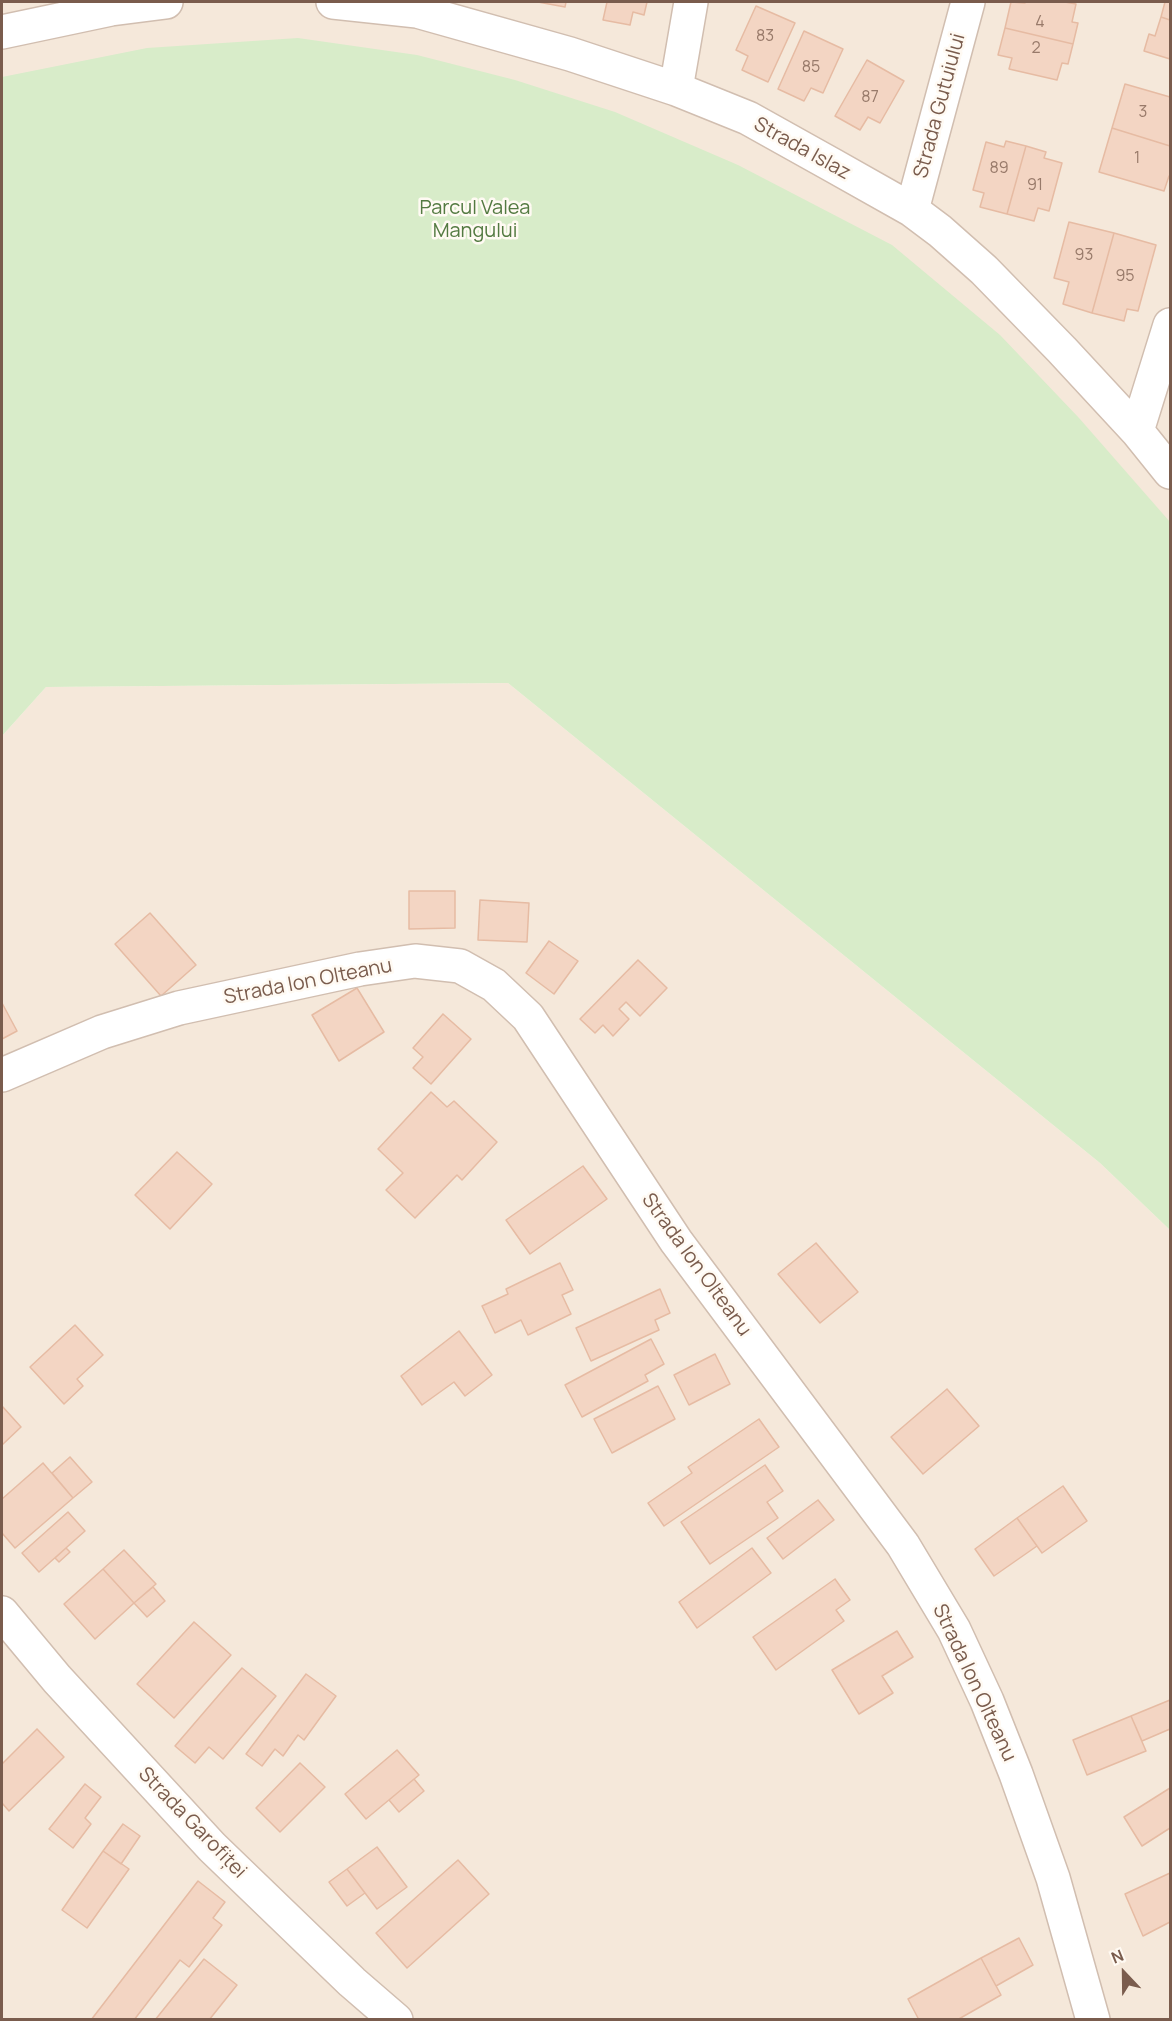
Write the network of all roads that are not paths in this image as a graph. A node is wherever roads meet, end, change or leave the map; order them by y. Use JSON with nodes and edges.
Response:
{"nodes":[{"id":1,"x":166,"y":2,"type":"edge"},
{"id":2,"x":333,"y":2,"type":"edge"},
{"id":3,"x":691,"y":2,"type":"edge"},
{"id":4,"x":968,"y":2,"type":"edge"},
{"id":5,"x":418,"y":6,"type":"edge"},
{"id":6,"x":2,"y":32,"type":"edge"},
{"id":7,"x":676,"y":88,"type":"junction"},
{"id":8,"x":912,"y":210,"type":"junction"},
{"id":9,"x":1170,"y":325,"type":"edge"},
{"id":10,"x":1137,"y":431,"type":"junction"},
{"id":11,"x":1170,"y":472,"type":"edge"},
{"id":12,"x":2,"y":1076,"type":"edge"},
{"id":13,"x":2,"y":1613,"type":"edge"},
{"id":14,"x":396,"y":2019,"type":"edge"},
{"id":15,"x":1093,"y":2019,"type":"edge"}],
"edges":[{"from":1,"to":6,"type":"street"},
{"from":2,"to":5,"type":"street","name":"Strada Islaz"},
{"from":3,"to":7,"type":"street"},
{"from":4,"to":8,"type":"street","name":"Strada Gutuiului"},
{"from":5,"to":7,"type":"street","name":"Strada Islaz"},
{"from":7,"to":8,"type":"street","name":"Strada Islaz"},
{"from":8,"to":10,"type":"street","name":"Strada Islaz"},
{"from":9,"to":10,"type":"street"},
{"from":10,"to":11,"type":"street","name":"Strada Islaz"},
{"from":12,"to":15,"type":"street","name":"Strada Ion Olteanu"},
{"from":13,"to":14,"type":"street","name":"Strada Garofiței"}]}
